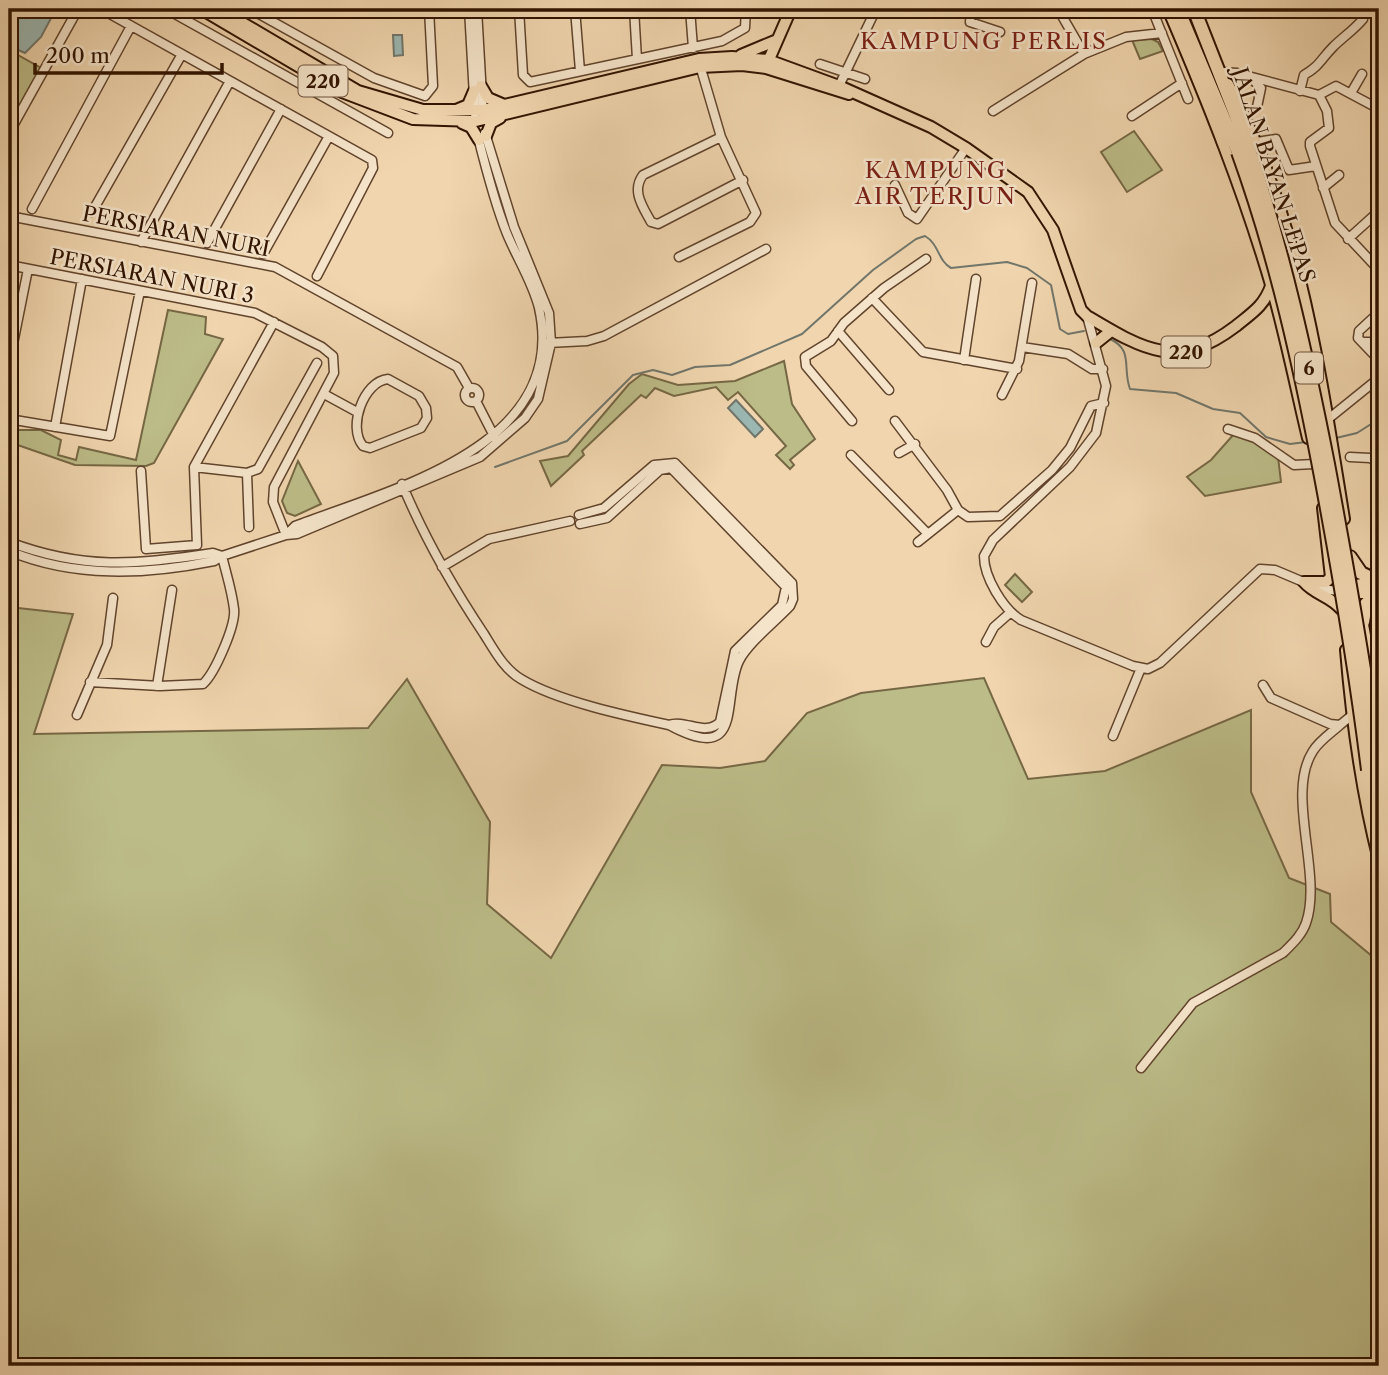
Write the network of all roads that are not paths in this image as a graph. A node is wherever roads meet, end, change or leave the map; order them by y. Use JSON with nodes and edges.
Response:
{"nodes":[{"id":1,"x":79,"y":9,"type":"edge"},
{"id":2,"x":101,"y":9,"type":"edge"},
{"id":3,"x":166,"y":9,"type":"edge"},
{"id":4,"x":201,"y":9,"type":"edge"},
{"id":5,"x":219,"y":9,"type":"edge"},
{"id":6,"x":250,"y":9,"type":"edge"},
{"id":7,"x":429,"y":9,"type":"edge"},
{"id":8,"x":469,"y":9,"type":"edge"},
{"id":9,"x":477,"y":9,"type":"edge"},
{"id":10,"x":519,"y":9,"type":"edge"},
{"id":11,"x":575,"y":9,"type":"edge"},
{"id":12,"x":634,"y":9,"type":"edge"},
{"id":13,"x":690,"y":9,"type":"edge"},
{"id":14,"x":746,"y":9,"type":"edge"},
{"id":15,"x":791,"y":9,"type":"edge"},
{"id":16,"x":876,"y":9,"type":"edge"},
{"id":17,"x":971,"y":9,"type":"edge"},
{"id":18,"x":1058,"y":9,"type":"edge"},
{"id":19,"x":1152,"y":9,"type":"edge"},
{"id":20,"x":1168,"y":9,"type":"edge"},
{"id":21,"x":1178,"y":9,"type":"edge"},
{"id":22,"x":1194,"y":9,"type":"edge"},
{"id":23,"x":1363,"y":19,"type":"dead end"},
{"id":24,"x":131,"y":26,"type":"junction"},
{"id":25,"x":1000,"y":32,"type":"dead end"},
{"id":26,"x":1162,"y":33,"type":"junction"},
{"id":27,"x":777,"y":40,"type":"junction"},
{"id":28,"x":693,"y":48,"type":"junction"},
{"id":29,"x":182,"y":54,"type":"junction"},
{"id":30,"x":1084,"y":54,"type":"junction"},
{"id":31,"x":1188,"y":55,"type":"junction"},
{"id":32,"x":732,"y":57,"type":"junction"},
{"id":33,"x":637,"y":59,"type":"junction"},
{"id":34,"x":1173,"y":60,"type":"junction"},
{"id":35,"x":1215,"y":60,"type":"junction"},
{"id":36,"x":767,"y":64,"type":"junction"},
{"id":37,"x":820,"y":64,"type":"dead end"},
{"id":38,"x":1202,"y":64,"type":"junction"},
{"id":39,"x":700,"y":68,"type":"junction"},
{"id":40,"x":580,"y":71,"type":"junction"},
{"id":41,"x":846,"y":72,"type":"junction"},
{"id":42,"x":1222,"y":72,"type":"junction"},
{"id":43,"x":1362,"y":74,"type":"dead end"},
{"id":44,"x":1250,"y":78,"type":"junction"},
{"id":45,"x":865,"y":79,"type":"dead end"},
{"id":46,"x":230,"y":81,"type":"junction"},
{"id":47,"x":1182,"y":83,"type":"junction"},
{"id":48,"x":839,"y":86,"type":"junction"},
{"id":49,"x":478,"y":88,"type":"junction"},
{"id":50,"x":1300,"y":91,"type":"junction"},
{"id":51,"x":1351,"y":93,"type":"junction"},
{"id":52,"x":853,"y":94,"type":"junction"},
{"id":53,"x":1319,"y":95,"type":"junction"},
{"id":54,"x":1188,"y":99,"type":"dead end"},
{"id":55,"x":360,"y":101,"type":"junction"},
{"id":56,"x":502,"y":104,"type":"junction"},
{"id":57,"x":1257,"y":107,"type":"dead end"},
{"id":58,"x":281,"y":109,"type":"junction"},
{"id":59,"x":1379,"y":109,"type":"edge"},
{"id":60,"x":993,"y":111,"type":"dead end"},
{"id":61,"x":353,"y":114,"type":"junction"},
{"id":62,"x":479,"y":115,"type":"junction"},
{"id":63,"x":455,"y":116,"type":"junction"},
{"id":64,"x":502,"y":116,"type":"junction"},
{"id":65,"x":1132,"y":116,"type":"dead end"},
{"id":66,"x":9,"y":133,"type":"edge"},
{"id":67,"x":388,"y":133,"type":"dead end"},
{"id":68,"x":329,"y":136,"type":"junction"},
{"id":69,"x":721,"y":137,"type":"junction"},
{"id":70,"x":482,"y":138,"type":"junction"},
{"id":71,"x":1224,"y":143,"type":"junction"},
{"id":72,"x":966,"y":148,"type":"junction"},
{"id":73,"x":1248,"y":148,"type":"junction"},
{"id":74,"x":1316,"y":166,"type":"junction"},
{"id":75,"x":1339,"y":175,"type":"dead end"},
{"id":76,"x":743,"y":180,"type":"junction"},
{"id":77,"x":895,"y":185,"type":"dead end"},
{"id":78,"x":1323,"y":188,"type":"junction"},
{"id":79,"x":32,"y":209,"type":"dead end"},
{"id":80,"x":1379,"y":211,"type":"edge"},
{"id":81,"x":92,"y":212,"type":"dead end"},
{"id":82,"x":9,"y":216,"type":"edge"},
{"id":83,"x":1348,"y":239,"type":"junction"},
{"id":84,"x":141,"y":242,"type":"junction"},
{"id":85,"x":207,"y":243,"type":"dead end"},
{"id":86,"x":766,"y":250,"type":"dead end"},
{"id":87,"x":263,"y":254,"type":"dead end"},
{"id":88,"x":679,"y":257,"type":"dead end"},
{"id":89,"x":926,"y":259,"type":"dead end"},
{"id":90,"x":9,"y":265,"type":"edge"},
{"id":91,"x":28,"y":269,"type":"junction"},
{"id":92,"x":1379,"y":270,"type":"edge"},
{"id":93,"x":317,"y":276,"type":"dead end"},
{"id":94,"x":82,"y":279,"type":"junction"},
{"id":95,"x":976,"y":279,"type":"dead end"},
{"id":96,"x":1032,"y":283,"type":"dead end"},
{"id":97,"x":1271,"y":286,"type":"junction"},
{"id":98,"x":140,"y":291,"type":"junction"},
{"id":99,"x":872,"y":298,"type":"junction"},
{"id":100,"x":1260,"y":308,"type":"junction"},
{"id":101,"x":1087,"y":316,"type":"junction"},
{"id":102,"x":1373,"y":318,"type":"dead end"},
{"id":103,"x":1280,"y":320,"type":"junction"},
{"id":104,"x":274,"y":322,"type":"junction"},
{"id":105,"x":838,"y":331,"type":"junction"},
{"id":106,"x":1111,"y":331,"type":"junction"},
{"id":107,"x":1362,"y":342,"type":"junction"},
{"id":108,"x":546,"y":343,"type":"junction"},
{"id":109,"x":1096,"y":345,"type":"junction"},
{"id":110,"x":1022,"y":347,"type":"junction"},
{"id":111,"x":1379,"y":351,"type":"edge"},
{"id":112,"x":964,"y":360,"type":"junction"},
{"id":113,"x":1379,"y":360,"type":"edge"},
{"id":114,"x":317,"y":363,"type":"dead end"},
{"id":115,"x":1082,"y":363,"type":"junction"},
{"id":116,"x":9,"y":364,"type":"edge"},
{"id":117,"x":1017,"y":369,"type":"junction"},
{"id":118,"x":1103,"y":369,"type":"junction"},
{"id":119,"x":1318,"y":372,"type":"junction"},
{"id":120,"x":1294,"y":377,"type":"junction"},
{"id":121,"x":1379,"y":378,"type":"edge"},
{"id":122,"x":1321,"y":386,"type":"junction"},
{"id":123,"x":889,"y":390,"type":"dead end"},
{"id":124,"x":1297,"y":391,"type":"junction"},
{"id":125,"x":324,"y":394,"type":"junction"},
{"id":126,"x":1002,"y":395,"type":"dead end"},
{"id":127,"x":1104,"y":403,"type":"junction"},
{"id":128,"x":1325,"y":406,"type":"junction"},
{"id":129,"x":1341,"y":408,"type":"junction"},
{"id":130,"x":357,"y":412,"type":"junction"},
{"id":131,"x":9,"y":419,"type":"edge"},
{"id":132,"x":852,"y":421,"type":"dead end"},
{"id":133,"x":895,"y":421,"type":"dead end"},
{"id":134,"x":1327,"y":421,"type":"junction"},
{"id":135,"x":55,"y":427,"type":"junction"},
{"id":136,"x":1228,"y":429,"type":"dead end"},
{"id":137,"x":500,"y":437,"type":"junction"},
{"id":138,"x":915,"y":444,"type":"junction"},
{"id":139,"x":899,"y":453,"type":"dead end"},
{"id":140,"x":851,"y":455,"type":"dead end"},
{"id":141,"x":1350,"y":457,"type":"dead end"},
{"id":142,"x":1379,"y":462,"type":"edge"},
{"id":143,"x":1314,"y":464,"type":"junction"},
{"id":144,"x":194,"y":467,"type":"junction"},
{"id":145,"x":141,"y":471,"type":"dead end"},
{"id":146,"x":247,"y":473,"type":"junction"},
{"id":147,"x":403,"y":487,"type":"junction"},
{"id":148,"x":1323,"y":507,"type":"junction"},
{"id":149,"x":958,"y":510,"type":"junction"},
{"id":150,"x":249,"y":527,"type":"dead end"},
{"id":151,"x":928,"y":534,"type":"junction"},
{"id":152,"x":286,"y":535,"type":"junction"},
{"id":153,"x":9,"y":542,"type":"edge"},
{"id":154,"x":918,"y":542,"type":"dead end"},
{"id":155,"x":9,"y":551,"type":"edge"},
{"id":156,"x":222,"y":556,"type":"junction"},
{"id":157,"x":1350,"y":557,"type":"junction"},
{"id":158,"x":120,"y":567,"type":"junction"},
{"id":159,"x":442,"y":567,"type":"junction"},
{"id":160,"x":1304,"y":582,"type":"junction"},
{"id":161,"x":1379,"y":587,"type":"edge"},
{"id":162,"x":172,"y":590,"type":"dead end"},
{"id":163,"x":1349,"y":591,"type":"junction"},
{"id":164,"x":113,"y":598,"type":"dead end"},
{"id":165,"x":1342,"y":610,"type":"junction"},
{"id":166,"x":1011,"y":612,"type":"junction"},
{"id":167,"x":1363,"y":622,"type":"junction"},
{"id":168,"x":986,"y":642,"type":"dead end"},
{"id":169,"x":1371,"y":661,"type":"junction"},
{"id":170,"x":1141,"y":668,"type":"junction"},
{"id":171,"x":1348,"y":669,"type":"junction"},
{"id":172,"x":90,"y":682,"type":"junction"},
{"id":173,"x":1263,"y":685,"type":"dead end"},
{"id":174,"x":157,"y":686,"type":"junction"},
{"id":175,"x":1379,"y":711,"type":"edge"},
{"id":176,"x":77,"y":715,"type":"dead end"},
{"id":177,"x":1351,"y":716,"type":"junction"},
{"id":178,"x":1340,"y":725,"type":"junction"},
{"id":179,"x":1114,"y":736,"type":"dead end"},
{"id":180,"x":1375,"y":771,"type":"edge"},
{"id":181,"x":1379,"y":843,"type":"edge"},
{"id":182,"x":1379,"y":860,"type":"edge"},
{"id":183,"x":1141,"y":1068,"type":"dead end"}],
"edges":[{"from":1,"to":66,"type":"street"},
{"from":2,"to":24,"type":"street"},
{"from":3,"to":61,"type":"street"},
{"from":4,"to":55,"type":"main road","number":"220"},
{"from":5,"to":63,"type":"main road","number":"220"},
{"from":6,"to":7,"type":"street"},
{"from":8,"to":49,"type":"street"},
{"from":9,"to":49,"type":"street"},
{"from":10,"to":40,"type":"street"},
{"from":11,"to":40,"type":"street"},
{"from":12,"to":33,"type":"street"},
{"from":13,"to":28,"type":"street"},
{"from":14,"to":28,"type":"street"},
{"from":15,"to":27,"type":"main road"},
{"from":16,"to":41,"type":"street"},
{"from":17,"to":25,"type":"street"},
{"from":18,"to":30,"type":"street"},
{"from":19,"to":26,"type":"street"},
{"from":20,"to":31,"type":"main road","name":"JALAN BAYAN LEPAS"},
{"from":21,"to":38,"type":"highway","name":"JALAN BAYAN LEPAS","number":"6"},
{"from":22,"to":35,"type":"highway","name":"JALAN BAYAN LEPAS","number":"6"},
{"from":23,"to":50,"type":"street"},
{"from":24,"to":29,"type":"street"},
{"from":24,"to":79,"type":"street"},
{"from":26,"to":30,"type":"street"},
{"from":26,"to":34,"type":"street"},
{"from":27,"to":32,"type":"main road"},
{"from":27,"to":36,"type":"main road"},
{"from":28,"to":33,"type":"street"},
{"from":29,"to":46,"type":"street"},
{"from":29,"to":81,"type":"street"},
{"from":30,"to":60,"type":"street"},
{"from":31,"to":34,"type":"street"},
{"from":31,"to":71,"type":"main road","name":"JALAN BAYAN LEPAS"},
{"from":32,"to":36,"type":"main road","number":"220"},
{"from":32,"to":39,"type":"main road","number":"220"},
{"from":33,"to":40,"type":"street"},
{"from":34,"to":47,"type":"street"},
{"from":35,"to":42,"type":"main road","name":"JALAN BAYAN LEPAS"},
{"from":35,"to":73,"type":"highway","name":"JALAN BAYAN LEPAS","number":"6"},
{"from":36,"to":39,"type":"main road","number":"220"},
{"from":36,"to":48,"type":"main road","number":"220"},
{"from":36,"to":52,"type":"main road","number":"220"},
{"from":37,"to":41,"type":"street"},
{"from":38,"to":71,"type":"highway"},
{"from":38,"to":73,"type":"highway","name":"JALAN BAYAN LEPAS","number":"6"},
{"from":39,"to":56,"type":"main road","number":"220"},
{"from":39,"to":64,"type":"main road","number":"220"},
{"from":39,"to":69,"type":"street"},
{"from":41,"to":45,"type":"street"},
{"from":41,"to":48,"type":"street"},
{"from":42,"to":44,"type":"street"},
{"from":42,"to":73,"type":"main road","name":"JALAN BAYAN LEPAS"},
{"from":43,"to":51,"type":"street"},
{"from":44,"to":50,"type":"street"},
{"from":44,"to":57,"type":"street"},
{"from":46,"to":58,"type":"street"},
{"from":46,"to":84,"type":"street"},
{"from":47,"to":54,"type":"street"},
{"from":47,"to":65,"type":"street"},
{"from":48,"to":52,"type":"main road","number":"220"},
{"from":49,"to":56,"type":"main road"},
{"from":49,"to":62,"type":"street"},
{"from":49,"to":63,"type":"main road"},
{"from":50,"to":53,"type":"street"},
{"from":51,"to":53,"type":"street"},
{"from":51,"to":59,"type":"street"},
{"from":52,"to":72,"type":"main road","number":"220"},
{"from":53,"to":74,"type":"street"},
{"from":55,"to":61,"type":"street"},
{"from":55,"to":63,"type":"main road","number":"220"},
{"from":56,"to":62,"type":"main road","number":"220"},
{"from":58,"to":68,"type":"street"},
{"from":58,"to":85,"type":"street"},
{"from":61,"to":67,"type":"street"},
{"from":62,"to":63,"type":"main road","number":"220"},
{"from":62,"to":64,"type":"main road","number":"220"},
{"from":62,"to":70,"type":"street"},
{"from":63,"to":70,"type":"main road"},
{"from":64,"to":70,"type":"main road"},
{"from":68,"to":87,"type":"street"},
{"from":68,"to":93,"type":"street"},
{"from":69,"to":76,"type":"street"},
{"from":69,"to":76,"type":"street"},
{"from":70,"to":108,"type":"street"},
{"from":71,"to":97,"type":"main road","name":"JALAN BAYAN LEPAS"},
{"from":72,"to":77,"type":"street"},
{"from":72,"to":101,"type":"main road","number":"220"},
{"from":73,"to":74,"type":"street"},
{"from":73,"to":119,"type":"main road","name":"JALAN BAYAN LEPAS"},
{"from":73,"to":163,"type":"highway","name":"JALAN BAYAN LEPAS","number":"6","bridge":true},
{"from":74,"to":78,"type":"street"},
{"from":75,"to":78,"type":"street"},
{"from":76,"to":88,"type":"street"},
{"from":78,"to":83,"type":"street"},
{"from":80,"to":83,"type":"street"},
{"from":82,"to":84,"type":"street","name":"PERSIARAN NURI"},
{"from":83,"to":92,"type":"street"},
{"from":84,"to":137,"type":"street","name":"PERSIARAN NURI"},
{"from":86,"to":108,"type":"street"},
{"from":89,"to":99,"type":"street"},
{"from":90,"to":91,"type":"street","name":"PERSIARAN NURI 3"},
{"from":91,"to":94,"type":"street","name":"PERSIARAN NURI 3"},
{"from":91,"to":116,"type":"street"},
{"from":94,"to":98,"type":"street","name":"PERSIARAN NURI 3"},
{"from":94,"to":135,"type":"street"},
{"from":95,"to":112,"type":"street"},
{"from":96,"to":110,"type":"street"},
{"from":97,"to":100,"type":"main road","number":"220"},
{"from":97,"to":103,"type":"main road","name":"JALAN BAYAN LEPAS"},
{"from":98,"to":104,"type":"street","name":"PERSIARAN NURI 3"},
{"from":98,"to":135,"type":"street"},
{"from":99,"to":105,"type":"street"},
{"from":99,"to":112,"type":"street"},
{"from":100,"to":103,"type":"main road"},
{"from":100,"to":106,"type":"main road","number":"220"},
{"from":101,"to":106,"type":"main road","number":"220"},
{"from":101,"to":109,"type":"street"},
{"from":102,"to":107,"type":"street"},
{"from":103,"to":120,"type":"main road","name":"JALAN BAYAN LEPAS"},
{"from":104,"to":125,"type":"street","name":"PERSIARAN NURI 3"},
{"from":104,"to":144,"type":"street"},
{"from":105,"to":123,"type":"street"},
{"from":105,"to":132,"type":"street"},
{"from":106,"to":109,"type":"main road"},
{"from":107,"to":111,"type":"street"},
{"from":107,"to":113,"type":"street"},
{"from":108,"to":137,"type":"street"},
{"from":109,"to":115,"type":"street"},
{"from":109,"to":118,"type":"street"},
{"from":110,"to":115,"type":"street"},
{"from":110,"to":117,"type":"street"},
{"from":112,"to":117,"type":"street"},
{"from":114,"to":146,"type":"street"},
{"from":115,"to":118,"type":"street"},
{"from":117,"to":126,"type":"street"},
{"from":118,"to":127,"type":"street"},
{"from":119,"to":120,"type":"main road"},
{"from":119,"to":122,"type":"main road","name":"JALAN BAYAN LEPAS"},
{"from":120,"to":124,"type":"main road","name":"JALAN BAYAN LEPAS"},
{"from":121,"to":129,"type":"street"},
{"from":122,"to":124,"type":"main road"},
{"from":122,"to":128,"type":"main road","name":"JALAN BAYAN LEPAS"},
{"from":124,"to":143,"type":"main road","name":"JALAN BAYAN LEPAS"},
{"from":125,"to":130,"type":"street"},
{"from":125,"to":152,"type":"street","name":"PERSIARAN NURI 3"},
{"from":127,"to":149,"type":"street"},
{"from":127,"to":166,"type":"street"},
{"from":128,"to":129,"type":"street"},
{"from":128,"to":134,"type":"main road","name":"JALAN BAYAN LEPAS"},
{"from":129,"to":134,"type":"street"},
{"from":130,"to":130,"type":"street"},
{"from":131,"to":135,"type":"street"},
{"from":133,"to":138,"type":"street"},
{"from":134,"to":157,"type":"main road","name":"JALAN BAYAN LEPAS"},
{"from":136,"to":143,"type":"street"},
{"from":137,"to":147,"type":"street"},
{"from":138,"to":139,"type":"street"},
{"from":138,"to":149,"type":"street"},
{"from":140,"to":151,"type":"street"},
{"from":141,"to":142,"type":"street"},
{"from":143,"to":148,"type":"main road","name":"JALAN BAYAN LEPAS"},
{"from":144,"to":145,"type":"street"},
{"from":144,"to":146,"type":"street"},
{"from":146,"to":150,"type":"street"},
{"from":147,"to":152,"type":"street"},
{"from":147,"to":159,"type":"street"},
{"from":148,"to":160,"type":"main road"},
{"from":148,"to":163,"type":"main road","name":"JALAN BAYAN LEPAS"},
{"from":149,"to":151,"type":"street"},
{"from":151,"to":154,"type":"street"},
{"from":152,"to":156,"type":"street"},
{"from":153,"to":158,"type":"street"},
{"from":155,"to":158,"type":"street"},
{"from":156,"to":158,"type":"street"},
{"from":156,"to":174,"type":"street"},
{"from":157,"to":161,"type":"highway"},
{"from":157,"to":163,"type":"main road","name":"JALAN BAYAN LEPAS"},
{"from":159,"to":159,"type":"street"},
{"from":160,"to":163,"type":"street"},
{"from":160,"to":165,"type":"main road"},
{"from":160,"to":170,"type":"street"},
{"from":161,"to":163,"type":"highway"},
{"from":161,"to":167,"type":"highway"},
{"from":162,"to":174,"type":"street"},
{"from":163,"to":165,"type":"main road"},
{"from":163,"to":167,"type":"main road"},
{"from":163,"to":180,"type":"highway","number":"6","bridge":true},
{"from":164,"to":172,"type":"street"},
{"from":165,"to":171,"type":"main road"},
{"from":166,"to":168,"type":"street"},
{"from":166,"to":170,"type":"street"},
{"from":167,"to":169,"type":"main road"},
{"from":169,"to":171,"type":"main road"},
{"from":169,"to":175,"type":"main road"},
{"from":170,"to":179,"type":"street"},
{"from":171,"to":177,"type":"main road"},
{"from":172,"to":174,"type":"street"},
{"from":172,"to":176,"type":"street"},
{"from":173,"to":178,"type":"street"},
{"from":177,"to":178,"type":"street"},
{"from":177,"to":182,"type":"main road"},
{"from":178,"to":183,"type":"street"},
{"from":180,"to":181,"type":"highway","number":"6"}]}
